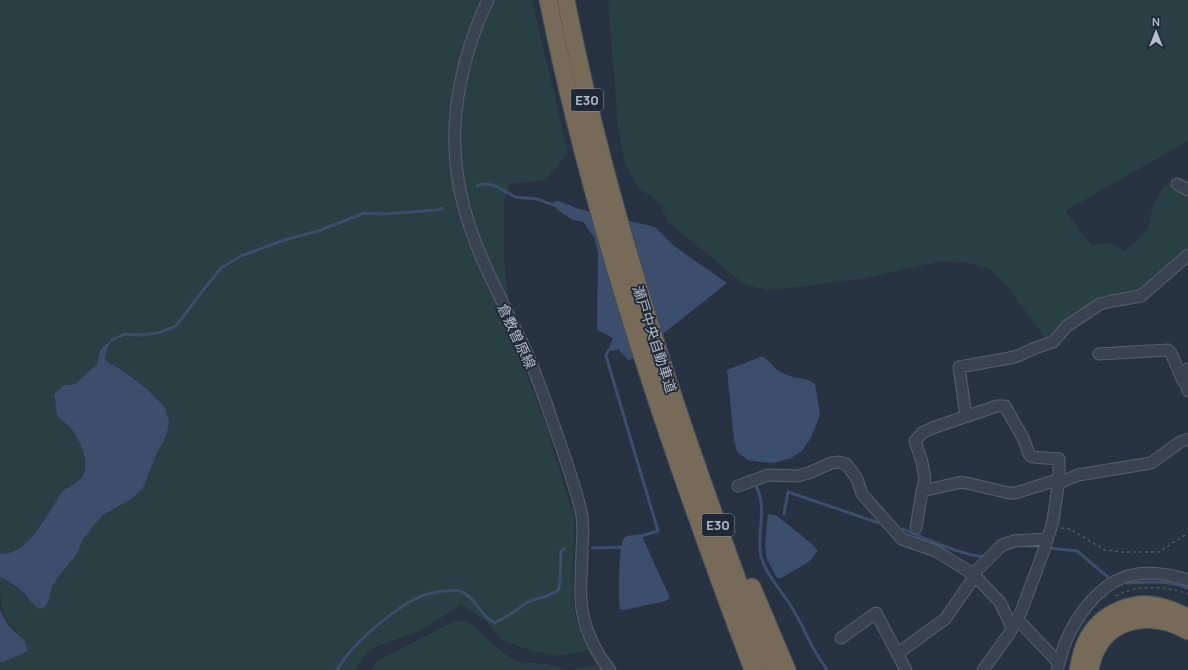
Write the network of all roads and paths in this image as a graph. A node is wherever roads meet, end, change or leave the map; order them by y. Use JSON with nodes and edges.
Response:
{"nodes":[{"id":1,"x":488,"y":0,"type":"edge"},
{"id":2,"x":548,"y":0,"type":"edge"},
{"id":3,"x":566,"y":0,"type":"edge"},
{"id":4,"x":1177,"y":184,"type":"dead end"},
{"id":5,"x":1188,"y":190,"type":"edge"},
{"id":6,"x":1188,"y":255,"type":"edge"},
{"id":7,"x":1099,"y":354,"type":"dead end"},
{"id":8,"x":1188,"y":368,"type":"edge"},
{"id":9,"x":660,"y":382,"type":"junction"},
{"id":10,"x":1186,"y":386,"type":"edge"},
{"id":11,"x":966,"y":416,"type":"junction"},
{"id":12,"x":1188,"y":439,"type":"edge"},
{"id":13,"x":692,"y":452,"type":"junction"},
{"id":14,"x":1060,"y":482,"type":"junction"},
{"id":15,"x":738,"y":486,"type":"dead end"},
{"id":16,"x":922,"y":491,"type":"junction"},
{"id":17,"x":1051,"y":527,"type":"junction"},
{"id":18,"x":916,"y":528,"type":"dead end"},
{"id":19,"x":1188,"y":533,"type":"edge"},
{"id":20,"x":1047,"y":540,"type":"junction"},
{"id":21,"x":974,"y":575,"type":"junction"},
{"id":22,"x":1188,"y":580,"type":"edge"},
{"id":23,"x":1188,"y":618,"type":"edge"},
{"id":24,"x":1015,"y":624,"type":"junction"},
{"id":25,"x":1188,"y":631,"type":"edge"},
{"id":26,"x":841,"y":638,"type":"dead end"},
{"id":27,"x":897,"y":654,"type":"junction"},
{"id":28,"x":1058,"y":666,"type":"edge"},
{"id":29,"x":610,"y":670,"type":"edge"},
{"id":30,"x":753,"y":670,"type":"edge"},
{"id":31,"x":771,"y":670,"type":"edge"},
{"id":32,"x":787,"y":670,"type":"edge"},
{"id":33,"x":906,"y":670,"type":"edge"},
{"id":34,"x":983,"y":670,"type":"edge"},
{"id":35,"x":1078,"y":670,"type":"edge"},
{"id":36,"x":1090,"y":670,"type":"edge"}],
"edges":[{"from":1,"to":29,"type":"street","name":"倉敷曽原線"},
{"from":2,"to":9,"type":"highway","name":"瀬戸中央自動車道","number":"E30"},
{"from":3,"to":9,"type":"highway","name":"瀬戸中央自動車道","number":"E30"},
{"from":4,"to":5,"type":"street"},
{"from":6,"to":11,"type":"street"},
{"from":7,"to":10,"type":"street"},
{"from":8,"to":10,"type":"street"},
{"from":9,"to":13,"type":"highway","name":"瀬戸中央自動車道","number":"E30"},
{"from":9,"to":30,"type":"highway","name":"瀬戸中央自動車道","number":"E30"},
{"from":11,"to":14,"type":"street"},
{"from":11,"to":16,"type":"street"},
{"from":12,"to":14,"type":"street"},
{"from":13,"to":31,"type":"highway","name":"瀬戸中央自動車道","number":"E30"},
{"from":13,"to":32,"type":"highway"},
{"from":14,"to":16,"type":"street"},
{"from":14,"to":17,"type":"street"},
{"from":15,"to":21,"type":"street"},
{"from":16,"to":18,"type":"street"},
{"from":17,"to":19,"type":"path"},
{"from":17,"to":20,"type":"street"},
{"from":20,"to":21,"type":"street"},
{"from":20,"to":24,"type":"street"},
{"from":21,"to":24,"type":"street"},
{"from":21,"to":27,"type":"street"},
{"from":22,"to":28,"type":"street"},
{"from":23,"to":35,"type":"highway"},
{"from":24,"to":28,"type":"street"},
{"from":24,"to":34,"type":"street"},
{"from":25,"to":36,"type":"highway"},
{"from":26,"to":27,"type":"street"},
{"from":27,"to":33,"type":"street"}]}
